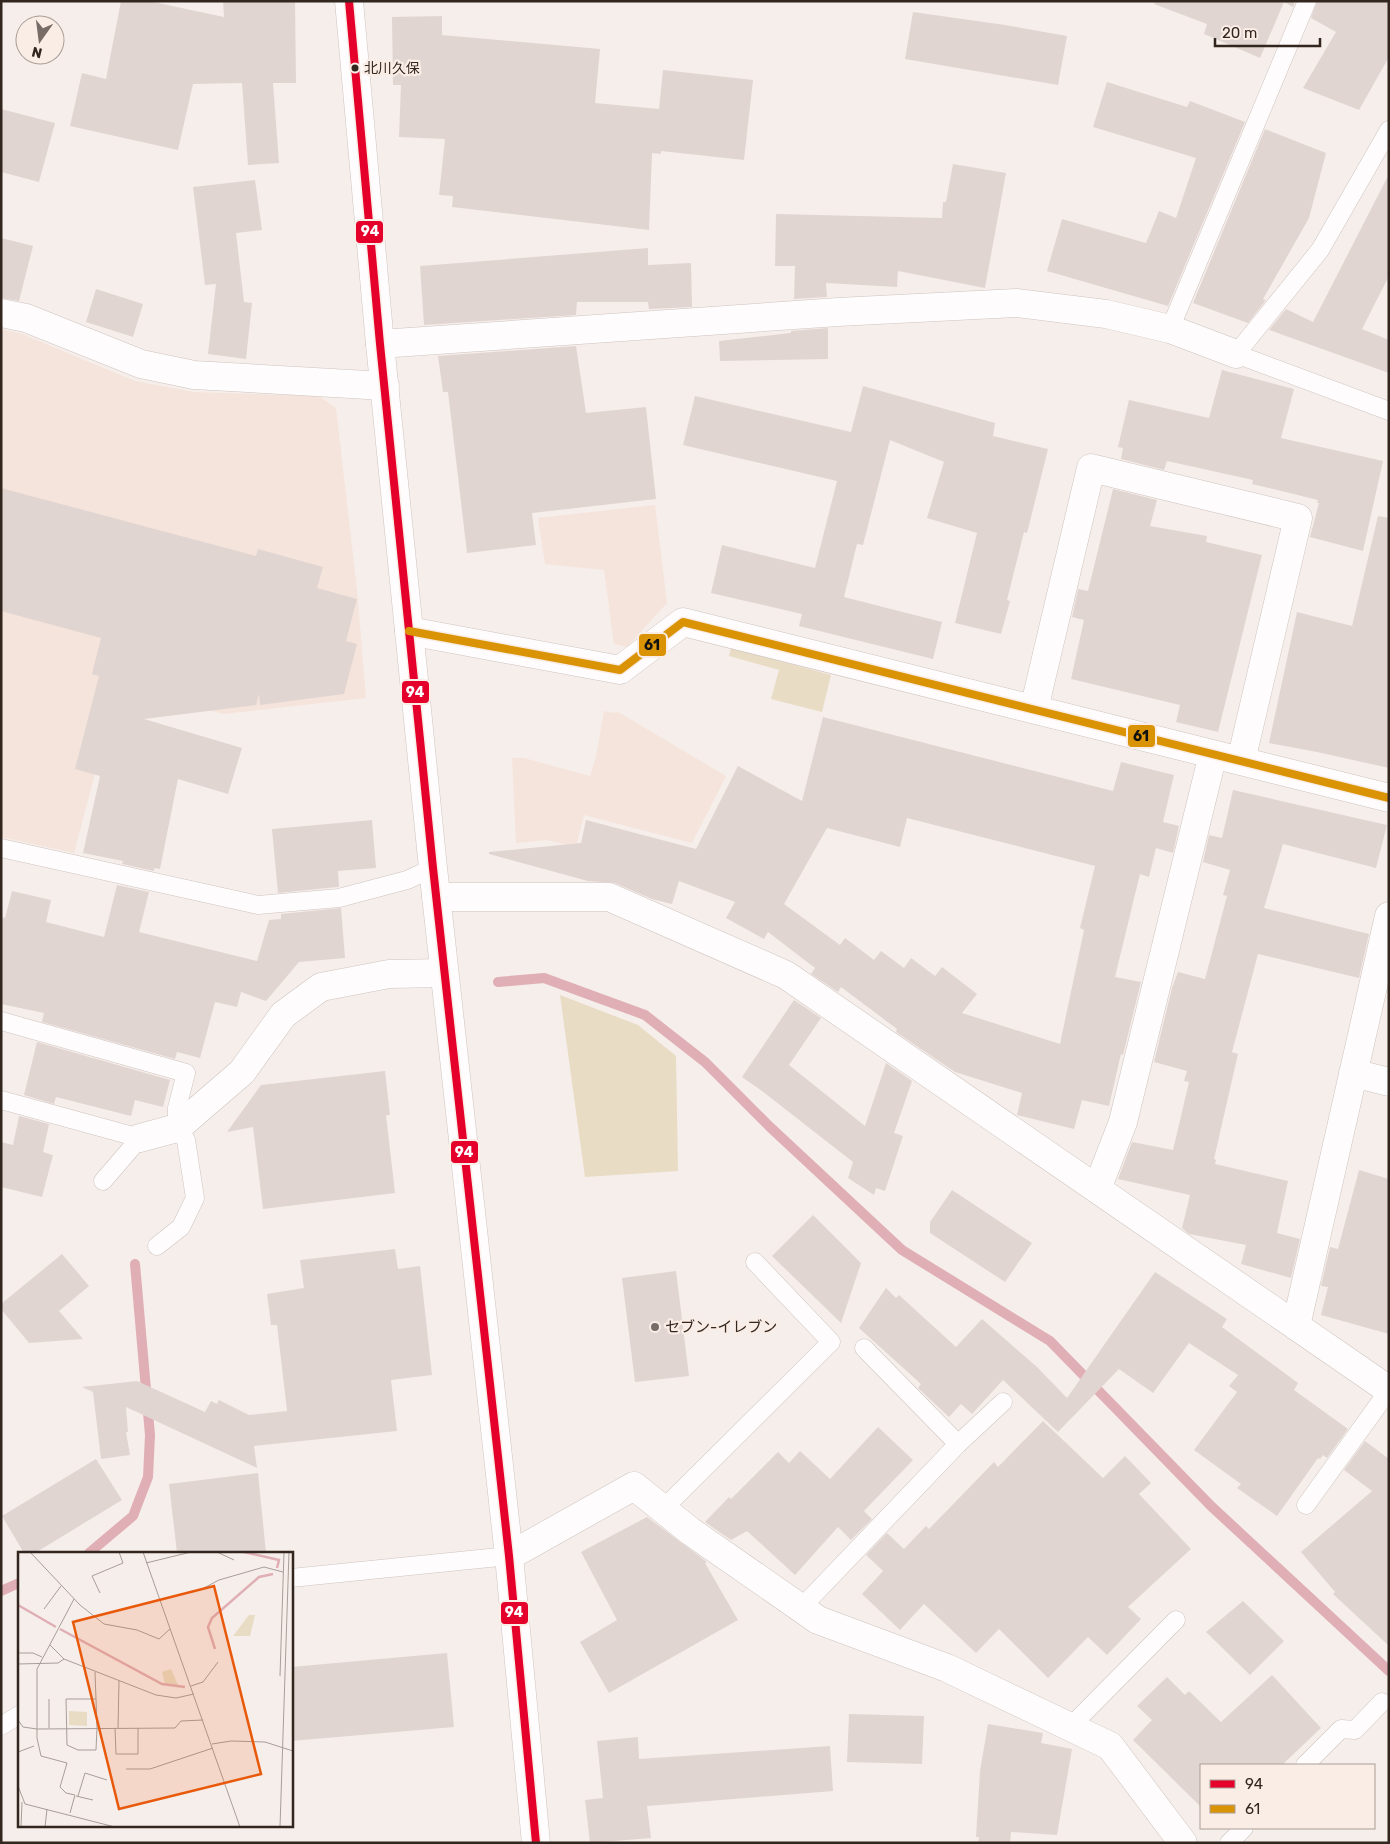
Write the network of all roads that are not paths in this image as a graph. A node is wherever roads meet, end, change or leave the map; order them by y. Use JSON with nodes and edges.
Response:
{"nodes":[{"id":1,"x":350,"y":1,"type":"edge"},
{"id":2,"x":1307,"y":1,"type":"edge"},
{"id":3,"x":1389,"y":130,"type":"edge"},
{"id":4,"x":1,"y":313,"type":"edge"},
{"id":5,"x":1170,"y":329,"type":"junction"},
{"id":6,"x":380,"y":344,"type":"junction"},
{"id":7,"x":1236,"y":354,"type":"junction"},
{"id":8,"x":385,"y":386,"type":"junction"},
{"id":9,"x":1389,"y":411,"type":"edge"},
{"id":10,"x":409,"y":631,"type":"junction"},
{"id":11,"x":1034,"y":709,"type":"junction"},
{"id":12,"x":1213,"y":754,"type":"junction"},
{"id":13,"x":1241,"y":761,"type":"junction"},
{"id":14,"x":1389,"y":798,"type":"edge"},
{"id":15,"x":1,"y":848,"type":"edge"},
{"id":16,"x":433,"y":868,"type":"junction"},
{"id":17,"x":436,"y":897,"type":"junction"},
{"id":18,"x":1389,"y":916,"type":"edge"},
{"id":19,"x":444,"y":973,"type":"junction"},
{"id":20,"x":1,"y":1021,"type":"edge"},
{"id":21,"x":1353,"y":1073,"type":"junction"},
{"id":22,"x":1389,"y":1082,"type":"edge"},
{"id":23,"x":1,"y":1100,"type":"edge"},
{"id":24,"x":177,"y":1128,"type":"junction"},
{"id":25,"x":140,"y":1138,"type":"junction"},
{"id":26,"x":103,"y":1181,"type":"dead end"},
{"id":27,"x":1097,"y":1189,"type":"junction"},
{"id":28,"x":157,"y":1246,"type":"dead end"},
{"id":29,"x":755,"y":1262,"type":"dead end"},
{"id":30,"x":1296,"y":1326,"type":"junction"},
{"id":31,"x":864,"y":1348,"type":"dead end"},
{"id":32,"x":1389,"y":1390,"type":"edge"},
{"id":33,"x":1003,"y":1402,"type":"dead end"},
{"id":34,"x":958,"y":1444,"type":"junction"},
{"id":35,"x":1306,"y":1505,"type":"dead end"},
{"id":36,"x":663,"y":1509,"type":"junction"},
{"id":37,"x":509,"y":1556,"type":"junction"},
{"id":38,"x":292,"y":1578,"type":"edge"},
{"id":39,"x":801,"y":1608,"type":"junction"},
{"id":40,"x":1176,"y":1620,"type":"dead end"},
{"id":41,"x":1382,"y":1702,"type":"dead end"},
{"id":42,"x":18,"y":1716,"type":"edge"},
{"id":43,"x":1,"y":1726,"type":"edge"},
{"id":44,"x":1070,"y":1727,"type":"junction"},
{"id":45,"x":1306,"y":1764,"type":"edge"},
{"id":46,"x":1243,"y":1829,"type":"edge"},
{"id":47,"x":536,"y":1843,"type":"edge"},
{"id":48,"x":1183,"y":1843,"type":"edge"},
{"id":49,"x":1229,"y":1843,"type":"edge"}],
"edges":[{"from":1,"to":6,"type":"street"},
{"from":2,"to":5,"type":"lane"},
{"from":3,"to":7,"type":"lane"},
{"from":4,"to":8,"type":"street"},
{"from":5,"to":6,"type":"street"},
{"from":5,"to":7,"type":"street"},
{"from":6,"to":8,"type":"street"},
{"from":7,"to":9,"type":"lane"},
{"from":8,"to":10,"type":"street"},
{"from":10,"to":11,"type":"street"},
{"from":10,"to":16,"type":"street"},
{"from":11,"to":12,"type":"street"},
{"from":11,"to":13,"type":"street"},
{"from":12,"to":13,"type":"street"},
{"from":12,"to":27,"type":"street"},
{"from":13,"to":14,"type":"street"},
{"from":15,"to":16,"type":"lane"},
{"from":16,"to":17,"type":"street"},
{"from":17,"to":19,"type":"street"},
{"from":17,"to":27,"type":"street"},
{"from":18,"to":21,"type":"street"},
{"from":19,"to":24,"type":"street"},
{"from":19,"to":37,"type":"street"},
{"from":20,"to":24,"type":"lane"},
{"from":21,"to":22,"type":"street"},
{"from":21,"to":30,"type":"street"},
{"from":23,"to":25,"type":"lane"},
{"from":24,"to":25,"type":"street"},
{"from":24,"to":28,"type":"lane"},
{"from":25,"to":26,"type":"lane"},
{"from":27,"to":30,"type":"street"},
{"from":29,"to":36,"type":"lane"},
{"from":30,"to":32,"type":"street"},
{"from":31,"to":34,"type":"lane"},
{"from":32,"to":35,"type":"lane"},
{"from":33,"to":34,"type":"lane"},
{"from":34,"to":39,"type":"lane"},
{"from":36,"to":37,"type":"street"},
{"from":36,"to":39,"type":"street"},
{"from":37,"to":38,"type":"lane"},
{"from":37,"to":47,"type":"street"},
{"from":39,"to":44,"type":"street"},
{"from":40,"to":44,"type":"lane"},
{"from":41,"to":45,"type":"lane"},
{"from":42,"to":43,"type":"lane"},
{"from":44,"to":48,"type":"street"},
{"from":46,"to":49,"type":"lane"}]}
